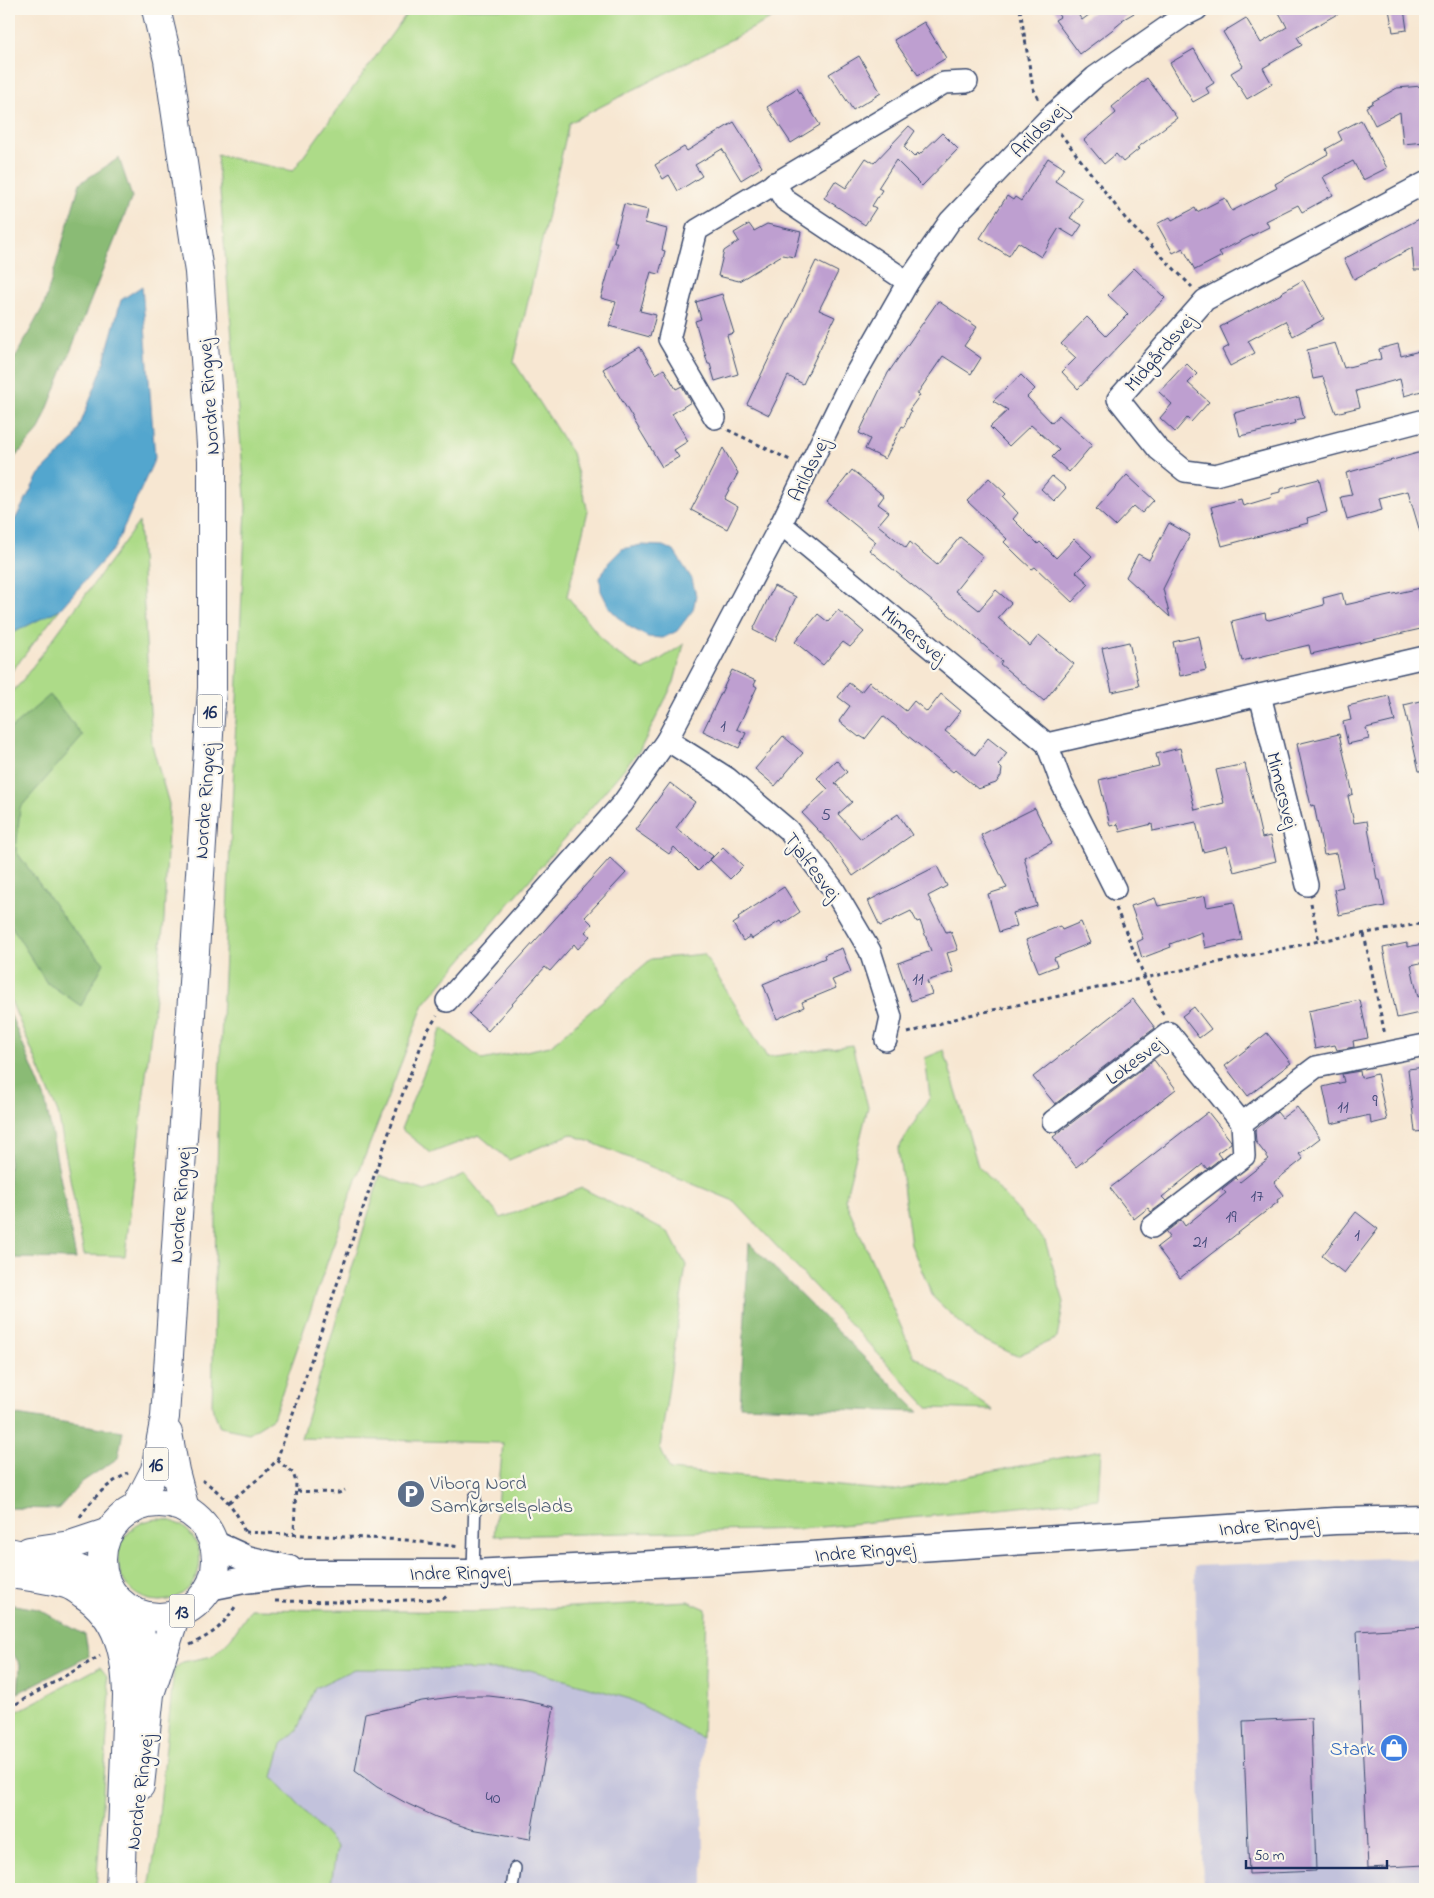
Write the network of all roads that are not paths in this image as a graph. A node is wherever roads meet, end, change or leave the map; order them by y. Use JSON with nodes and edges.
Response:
{"nodes":[{"id":1,"x":156,"y":9,"type":"edge"},
{"id":2,"x":1197,"y":9,"type":"edge"},
{"id":3,"x":967,"y":82,"type":"dead end"},
{"id":4,"x":774,"y":183,"type":"junction"},
{"id":5,"x":1425,"y":183,"type":"edge"},
{"id":6,"x":908,"y":282,"type":"junction"},
{"id":7,"x":715,"y":418,"type":"road end"},
{"id":8,"x":1425,"y":420,"type":"edge"},
{"id":9,"x":781,"y":524,"type":"junction"},
{"id":10,"x":1425,"y":657,"type":"edge"},
{"id":11,"x":1260,"y":695,"type":"junction"},
{"id":12,"x":667,"y":740,"type":"junction"},
{"id":13,"x":1047,"y":744,"type":"junction"},
{"id":14,"x":1307,"y":885,"type":"road end"},
{"id":15,"x":1115,"y":889,"type":"road end"},
{"id":16,"x":447,"y":1001,"type":"road end"},
{"id":17,"x":886,"y":1040,"type":"road end"},
{"id":18,"x":1425,"y":1045,"type":"edge"},
{"id":19,"x":1054,"y":1121,"type":"dead end"},
{"id":20,"x":1242,"y":1124,"type":"junction"},
{"id":21,"x":1152,"y":1227,"type":"dead end"},
{"id":22,"x":165,"y":1417,"type":"junction"},
{"id":23,"x":475,"y":1497,"type":"dead end"},
{"id":24,"x":136,"y":1507,"type":"junction"},
{"id":25,"x":185,"y":1509,"type":"junction"},
{"id":26,"x":1425,"y":1519,"type":"edge"},
{"id":27,"x":109,"y":1532,"type":"junction"},
{"id":28,"x":214,"y":1544,"type":"junction"},
{"id":29,"x":12,"y":1560,"type":"edge"},
{"id":30,"x":304,"y":1573,"type":"junction"},
{"id":31,"x":473,"y":1574,"type":"junction"},
{"id":32,"x":105,"y":1579,"type":"junction"},
{"id":33,"x":209,"y":1587,"type":"junction"},
{"id":34,"x":134,"y":1611,"type":"junction"},
{"id":35,"x":176,"y":1614,"type":"junction"},
{"id":36,"x":150,"y":1694,"type":"junction"},
{"id":37,"x":515,"y":1868,"type":"dead end"},
{"id":38,"x":120,"y":1889,"type":"edge"},
{"id":39,"x":126,"y":1889,"type":"edge"},
{"id":40,"x":512,"y":1889,"type":"edge"}],
"edges":[{"from":1,"to":22,"type":"main road","name":"Nordre Ringvej","number":"16"},
{"from":2,"to":6,"type":"street","name":"Arildsvej"},
{"from":3,"to":4,"type":"street"},
{"from":4,"to":6,"type":"street"},
{"from":4,"to":7,"type":"street"},
{"from":5,"to":8,"type":"street","name":"Midgårdsvej"},
{"from":6,"to":9,"type":"street","name":"Arildsvej"},
{"from":9,"to":12,"type":"street"},
{"from":9,"to":13,"type":"street","name":"Mimersvej"},
{"from":10,"to":11,"type":"street"},
{"from":11,"to":13,"type":"street"},
{"from":11,"to":14,"type":"street","name":"Mimersvej"},
{"from":12,"to":16,"type":"street"},
{"from":12,"to":17,"type":"street","name":"Tjalfesvej"},
{"from":13,"to":15,"type":"street"},
{"from":18,"to":20,"type":"street"},
{"from":19,"to":20,"type":"street","name":"Lokesvej"},
{"from":20,"to":21,"type":"street"},
{"from":22,"to":24,"type":"main road","name":"Nordre Ringvej","number":"16"},
{"from":22,"to":25,"type":"main road","name":"Nordre Ringvej","number":"16"},
{"from":23,"to":31,"type":"lane"},
{"from":24,"to":25,"type":"main road","number":"13"},
{"from":24,"to":27,"type":"main road","number":"13"},
{"from":25,"to":28,"type":"main road","number":"13"},
{"from":26,"to":31,"type":"street","name":"Indre Ringvej"},
{"from":27,"to":29,"type":"main road"},
{"from":27,"to":32,"type":"main road","number":"13"},
{"from":28,"to":30,"type":"street","name":"Indre Ringvej"},
{"from":28,"to":33,"type":"main road","number":"13"},
{"from":29,"to":32,"type":"main road"},
{"from":29,"to":38,"type":"main road"},
{"from":30,"to":31,"type":"street","name":"Indre Ringvej"},
{"from":30,"to":33,"type":"street","name":"Indre Ringvej"},
{"from":32,"to":34,"type":"main road","number":"13"},
{"from":33,"to":35,"type":"main road","number":"13"},
{"from":34,"to":35,"type":"main road","number":"13"},
{"from":34,"to":36,"type":"main road","name":"Nordre Ringvej"},
{"from":35,"to":36,"type":"main road","name":"Nordre Ringvej","number":"13"},
{"from":36,"to":39,"type":"main road","name":"Nordre Ringvej","number":"13"},
{"from":37,"to":40,"type":"lane"}]}
